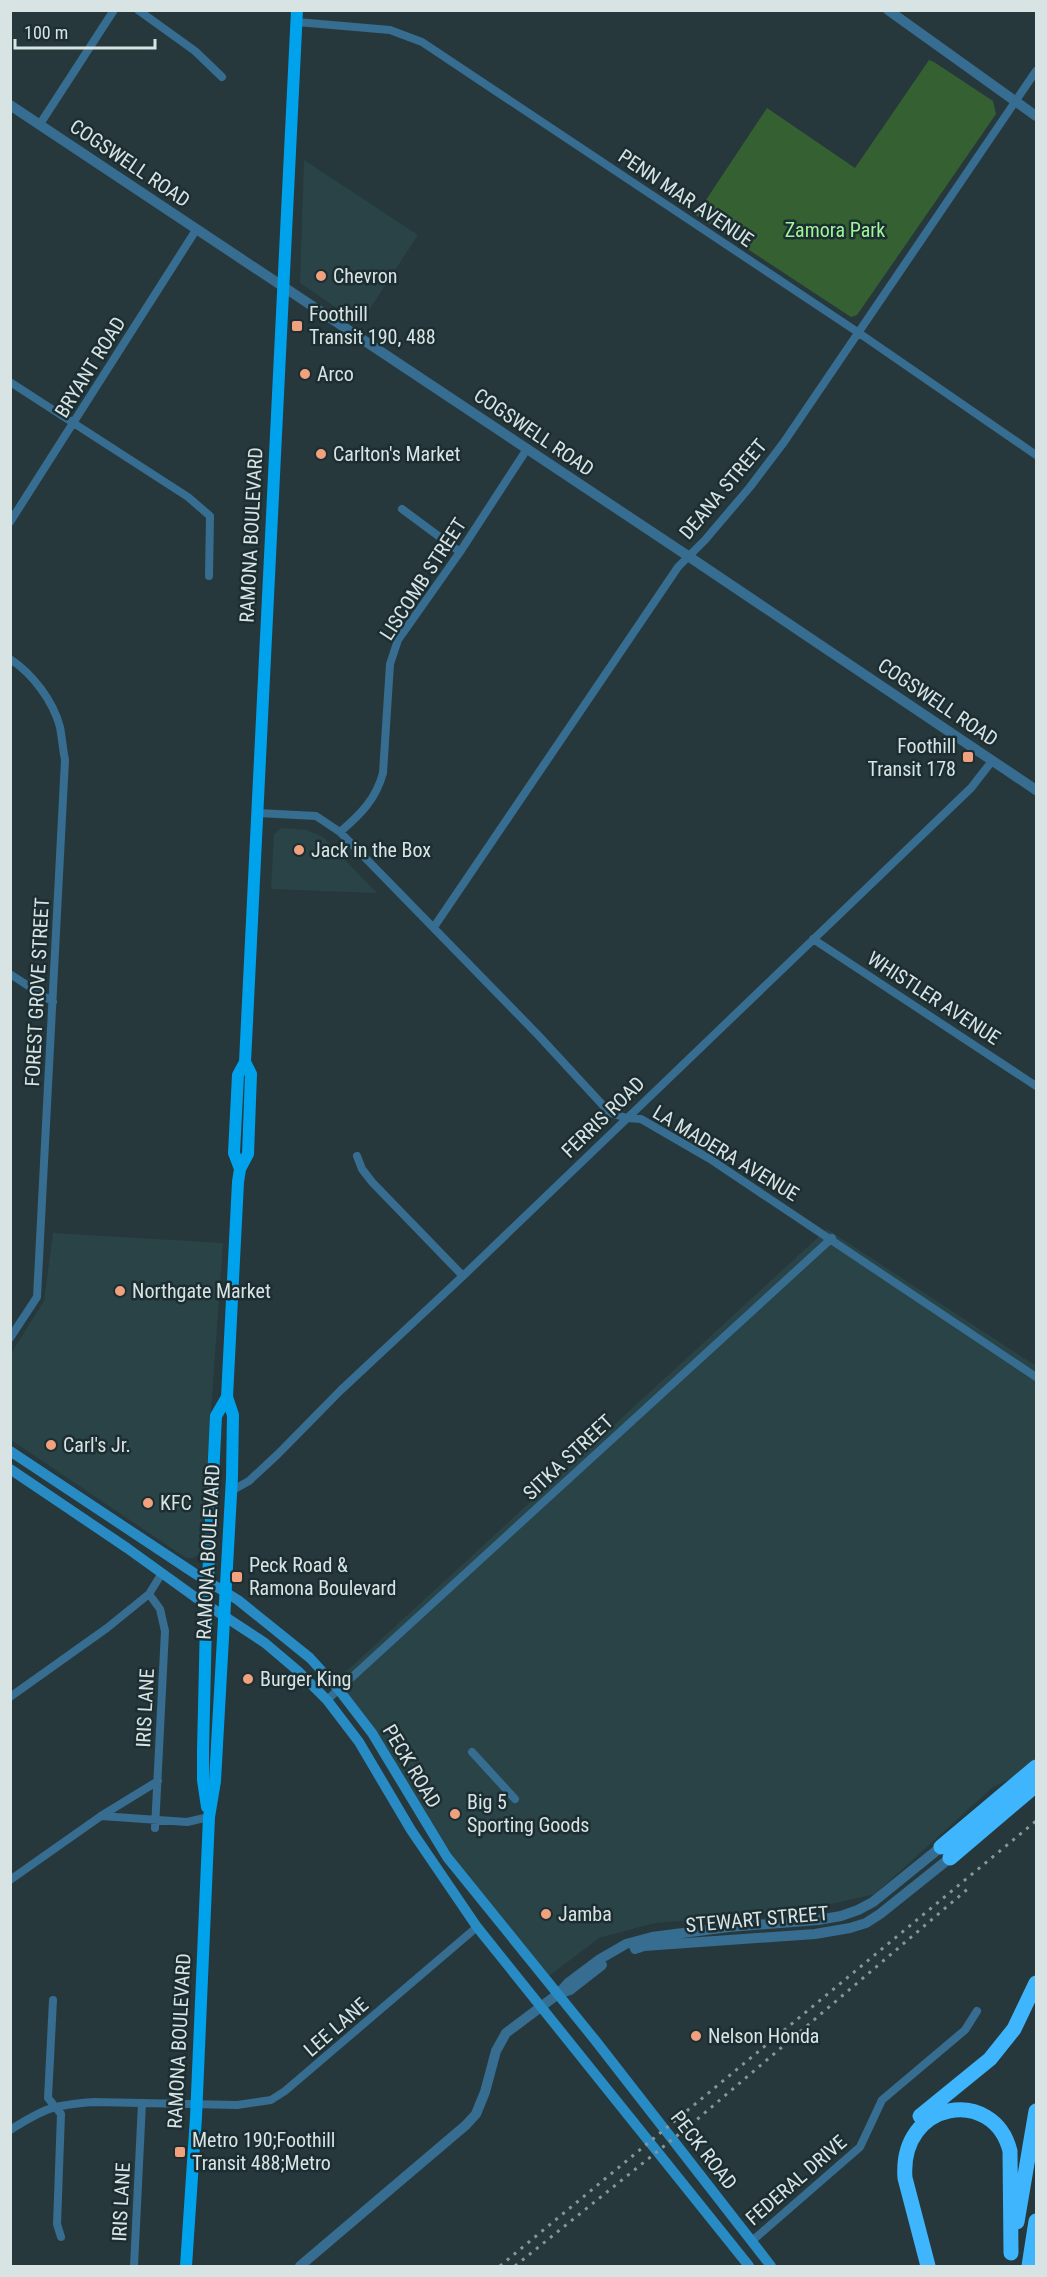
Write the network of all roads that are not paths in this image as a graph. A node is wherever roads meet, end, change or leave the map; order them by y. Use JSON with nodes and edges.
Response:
{"nodes":[{"id":1,"x":114,"y":10,"type":"edge"},
{"id":2,"x":138,"y":10,"type":"edge"},
{"id":3,"x":888,"y":10,"type":"edge"},
{"id":4,"x":297,"y":16,"type":"edge"},
{"id":5,"x":1036,"y":71,"type":"edge"},
{"id":6,"x":222,"y":77,"type":"dead end"},
{"id":7,"x":1016,"y":102,"type":"junction"},
{"id":8,"x":10,"y":105,"type":"edge"},
{"id":9,"x":1036,"y":116,"type":"edge"},
{"id":10,"x":40,"y":124,"type":"junction"},
{"id":11,"x":196,"y":230,"type":"junction"},
{"id":12,"x":282,"y":285,"type":"junction"},
{"id":13,"x":859,"y":333,"type":"junction"},
{"id":14,"x":10,"y":382,"type":"edge"},
{"id":15,"x":75,"y":423,"type":"junction"},
{"id":16,"x":527,"y":449,"type":"junction"},
{"id":17,"x":1036,"y":455,"type":"edge"},
{"id":18,"x":402,"y":509,"type":"dead end"},
{"id":19,"x":10,"y":522,"type":"edge"},
{"id":20,"x":460,"y":552,"type":"junction"},
{"id":21,"x":688,"y":556,"type":"junction"},
{"id":22,"x":209,"y":576,"type":"dead end"},
{"id":23,"x":10,"y":659,"type":"edge"},
{"id":24,"x":992,"y":761,"type":"junction"},
{"id":25,"x":1036,"y":790,"type":"edge"},
{"id":26,"x":258,"y":813,"type":"junction"},
{"id":27,"x":340,"y":832,"type":"junction"},
{"id":28,"x":434,"y":927,"type":"junction"},
{"id":29,"x":813,"y":939,"type":"junction"},
{"id":30,"x":10,"y":974,"type":"edge"},
{"id":31,"x":53,"y":1002,"type":"junction"},
{"id":32,"x":1036,"y":1086,"type":"edge"},
{"id":33,"x":627,"y":1118,"type":"junction"},
{"id":34,"x":357,"y":1156,"type":"dead end"},
{"id":35,"x":832,"y":1238,"type":"junction"},
{"id":36,"x":464,"y":1276,"type":"junction"},
{"id":37,"x":10,"y":1338,"type":"edge"},
{"id":38,"x":1036,"y":1377,"type":"edge"},
{"id":39,"x":227,"y":1397,"type":"junction"},
{"id":40,"x":10,"y":1451,"type":"edge"},
{"id":41,"x":10,"y":1469,"type":"edge"},
{"id":42,"x":231,"y":1491,"type":"junction"},
{"id":43,"x":92,"y":1504,"type":"junction"},
{"id":44,"x":83,"y":1517,"type":"junction"},
{"id":45,"x":162,"y":1573,"type":"junction"},
{"id":46,"x":209,"y":1583,"type":"junction"},
{"id":47,"x":226,"y":1592,"type":"junction"},
{"id":48,"x":149,"y":1594,"type":"junction"},
{"id":49,"x":208,"y":1605,"type":"junction"},
{"id":50,"x":225,"y":1616,"type":"junction"},
{"id":51,"x":339,"y":1690,"type":"junction"},
{"id":52,"x":10,"y":1696,"type":"edge"},
{"id":53,"x":327,"y":1700,"type":"junction"},
{"id":54,"x":472,"y":1752,"type":"dead end"},
{"id":55,"x":1036,"y":1767,"type":"edge"},
{"id":56,"x":158,"y":1781,"type":"junction"},
{"id":57,"x":1036,"y":1785,"type":"edge"},
{"id":58,"x":515,"y":1799,"type":"dead end"},
{"id":59,"x":101,"y":1816,"type":"junction"},
{"id":60,"x":209,"y":1817,"type":"junction"},
{"id":61,"x":156,"y":1824,"type":"junction"},
{"id":62,"x":946,"y":1853,"type":"junction"},
{"id":63,"x":10,"y":1880,"type":"edge"},
{"id":64,"x":477,"y":1927,"type":"junction"},
{"id":65,"x":1036,"y":1983,"type":"edge"},
{"id":66,"x":558,"y":1994,"type":"junction"},
{"id":67,"x":53,"y":2000,"type":"dead end"},
{"id":68,"x":541,"y":2007,"type":"junction"},
{"id":69,"x":977,"y":2012,"type":"dead end"},
{"id":70,"x":142,"y":2103,"type":"junction"},
{"id":71,"x":55,"y":2105,"type":"junction"},
{"id":72,"x":196,"y":2105,"type":"junction"},
{"id":73,"x":1036,"y":2111,"type":"edge"},
{"id":74,"x":10,"y":2130,"type":"edge"},
{"id":75,"x":1036,"y":2221,"type":"edge"},
{"id":76,"x":61,"y":2237,"type":"dead end"},
{"id":77,"x":752,"y":2241,"type":"junction"},
{"id":78,"x":1010,"y":2260,"type":"edge"},
{"id":79,"x":134,"y":2266,"type":"edge"},
{"id":80,"x":186,"y":2266,"type":"edge"},
{"id":81,"x":300,"y":2266,"type":"edge"},
{"id":82,"x":749,"y":2266,"type":"edge"},
{"id":83,"x":771,"y":2266,"type":"edge"},
{"id":84,"x":918,"y":2266,"type":"edge"},
{"id":85,"x":928,"y":2266,"type":"edge"},
{"id":86,"x":1029,"y":2266,"type":"edge"}],
"edges":[{"from":1,"to":10,"type":"street"},
{"from":2,"to":6,"type":"street"},
{"from":3,"to":7,"type":"street"},
{"from":4,"to":12,"type":"main road","name":"RAMONA BOULEVARD"},
{"from":4,"to":13,"type":"street","name":"PENN MAR AVENUE"},
{"from":5,"to":7,"type":"street","name":"DEANA STREET"},
{"from":7,"to":9,"type":"street"},
{"from":7,"to":13,"type":"street","name":"DEANA STREET"},
{"from":8,"to":10,"type":"street","name":"COGSWELL ROAD"},
{"from":10,"to":11,"type":"street","name":"COGSWELL ROAD"},
{"from":11,"to":12,"type":"street","name":"COGSWELL ROAD"},
{"from":11,"to":15,"type":"street","name":"BRYANT ROAD"},
{"from":12,"to":16,"type":"street","name":"COGSWELL ROAD"},
{"from":12,"to":26,"type":"main road","name":"RAMONA BOULEVARD"},
{"from":13,"to":17,"type":"street","name":"PENN MAR AVENUE"},
{"from":13,"to":21,"type":"street","name":"DEANA STREET"},
{"from":14,"to":15,"type":"street"},
{"from":15,"to":19,"type":"street","name":"BRYANT ROAD"},
{"from":15,"to":22,"type":"street"},
{"from":16,"to":20,"type":"street","name":"LISCOMB STREET"},
{"from":16,"to":21,"type":"street","name":"COGSWELL ROAD"},
{"from":18,"to":20,"type":"street"},
{"from":20,"to":27,"type":"street","name":"LISCOMB STREET"},
{"from":21,"to":24,"type":"street","name":"COGSWELL ROAD"},
{"from":21,"to":28,"type":"street","name":"DEANA STREET"},
{"from":23,"to":31,"type":"street","name":"FOREST GROVE STREET"},
{"from":24,"to":25,"type":"street","name":"COGSWELL ROAD"},
{"from":24,"to":29,"type":"street","name":"FERRIS ROAD"},
{"from":26,"to":27,"type":"street","name":"LA MADERA AVENUE"},
{"from":26,"to":39,"type":"main road","name":"RAMONA BOULEVARD"},
{"from":27,"to":28,"type":"street","name":"LA MADERA AVENUE"},
{"from":28,"to":33,"type":"street","name":"LA MADERA AVENUE"},
{"from":29,"to":32,"type":"street","name":"WHISTLER AVENUE"},
{"from":29,"to":33,"type":"street","name":"FERRIS ROAD"},
{"from":30,"to":31,"type":"street"},
{"from":31,"to":37,"type":"street","name":"FOREST GROVE STREET"},
{"from":33,"to":35,"type":"street","name":"LA MADERA AVENUE"},
{"from":33,"to":36,"type":"street","name":"FERRIS ROAD"},
{"from":34,"to":36,"type":"street"},
{"from":35,"to":38,"type":"street","name":"LA MADERA AVENUE"},
{"from":35,"to":51,"type":"street","name":"SITKA STREET"},
{"from":36,"to":42,"type":"street","name":"FERRIS ROAD"},
{"from":39,"to":42,"type":"main road","name":"RAMONA BOULEVARD"},
{"from":39,"to":46,"type":"main road","name":"RAMONA BOULEVARD"},
{"from":40,"to":43,"type":"main road","name":"PECK ROAD"},
{"from":41,"to":44,"type":"main road","name":"PECK ROAD"},
{"from":42,"to":47,"type":"main road","name":"RAMONA BOULEVARD"},
{"from":43,"to":44,"type":"main road"},
{"from":43,"to":46,"type":"main road","name":"PECK ROAD"},
{"from":44,"to":45,"type":"main road","name":"PECK ROAD"},
{"from":45,"to":48,"type":"street"},
{"from":45,"to":49,"type":"main road","name":"PECK ROAD"},
{"from":46,"to":47,"type":"main road","name":"PECK ROAD"},
{"from":46,"to":49,"type":"main road","name":"RAMONA BOULEVARD"},
{"from":47,"to":50,"type":"main road","name":"RAMONA BOULEVARD"},
{"from":47,"to":51,"type":"main road","name":"PECK ROAD"},
{"from":48,"to":52,"type":"street"},
{"from":48,"to":56,"type":"street","name":"IRIS LANE"},
{"from":49,"to":50,"type":"main road","name":"PECK ROAD"},
{"from":49,"to":60,"type":"main road","name":"RAMONA BOULEVARD"},
{"from":50,"to":53,"type":"main road","name":"PECK ROAD"},
{"from":50,"to":60,"type":"main road","name":"RAMONA BOULEVARD"},
{"from":51,"to":53,"type":"street","name":"SITKA STREET"},
{"from":51,"to":66,"type":"main road","name":"PECK ROAD"},
{"from":53,"to":64,"type":"main road","name":"PECK ROAD"},
{"from":54,"to":58,"type":"street"},
{"from":55,"to":62,"type":"highway"},
{"from":56,"to":59,"type":"street"},
{"from":56,"to":61,"type":"street","name":"IRIS LANE"},
{"from":57,"to":62,"type":"highway"},
{"from":59,"to":61,"type":"street"},
{"from":59,"to":63,"type":"street"},
{"from":60,"to":61,"type":"street"},
{"from":60,"to":72,"type":"main road","name":"RAMONA BOULEVARD"},
{"from":62,"to":66,"type":"street","name":"STEWART STREET"},
{"from":62,"to":66,"type":"street","name":"STEWART STREET"},
{"from":64,"to":68,"type":"main road","name":"PECK ROAD"},
{"from":64,"to":72,"type":"street","name":"LEE LANE"},
{"from":65,"to":84,"type":"highway"},
{"from":66,"to":68,"type":"street","name":"STEWART STREET"},
{"from":66,"to":77,"type":"main road","name":"PECK ROAD"},
{"from":67,"to":71,"type":"street"},
{"from":68,"to":81,"type":"street","name":"STEWART STREET"},
{"from":68,"to":82,"type":"main road","name":"PECK ROAD"},
{"from":69,"to":77,"type":"street","name":"FEDERAL DRIVE"},
{"from":70,"to":71,"type":"street","name":"LEE LANE"},
{"from":70,"to":72,"type":"street","name":"LEE LANE"},
{"from":70,"to":79,"type":"street","name":"IRIS LANE"},
{"from":71,"to":74,"type":"street"},
{"from":71,"to":76,"type":"street"},
{"from":72,"to":80,"type":"main road","name":"RAMONA BOULEVARD"},
{"from":73,"to":78,"type":"highway"},
{"from":75,"to":86,"type":"highway"},
{"from":77,"to":83,"type":"main road","name":"PECK ROAD"},
{"from":78,"to":85,"type":"highway"}]}
